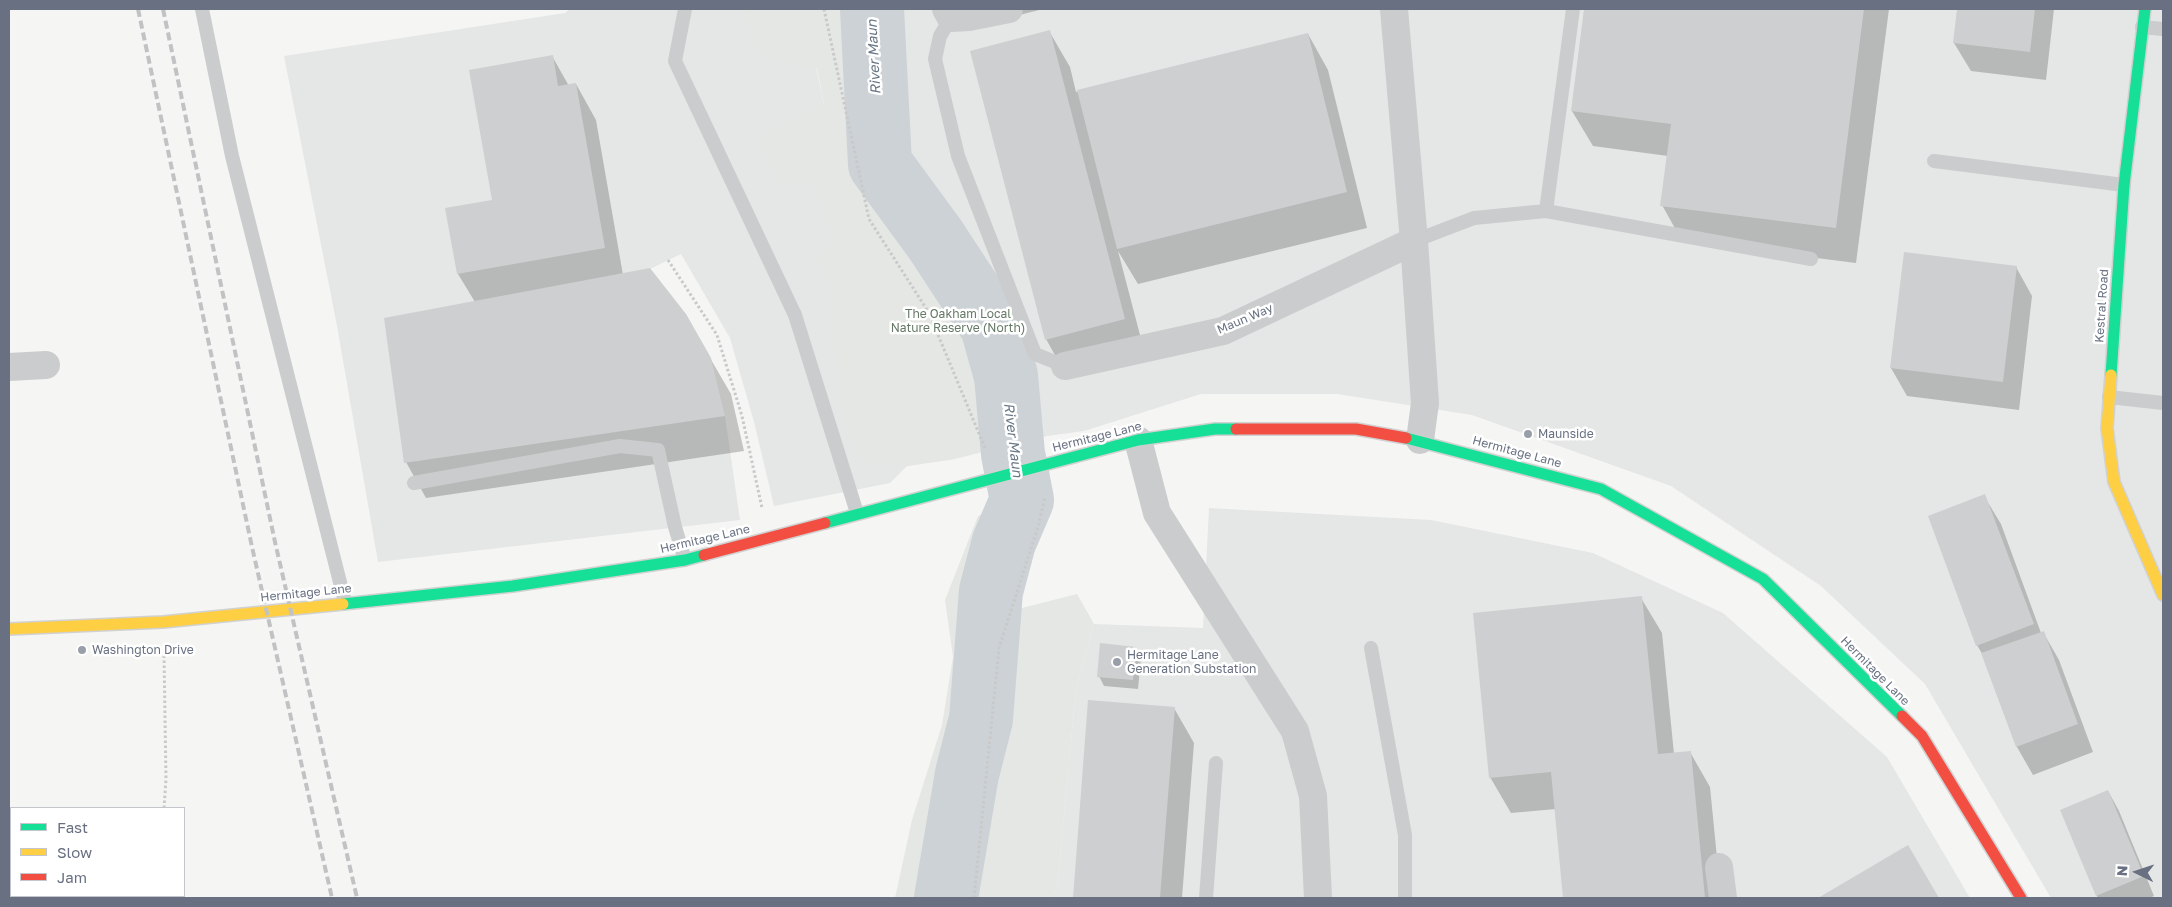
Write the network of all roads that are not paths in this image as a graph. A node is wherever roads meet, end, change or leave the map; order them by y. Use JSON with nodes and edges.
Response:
{"nodes":[{"id":1,"x":202,"y":9,"type":"edge"},
{"id":2,"x":685,"y":9,"type":"edge"},
{"id":3,"x":1009,"y":9,"type":"edge"},
{"id":4,"x":1394,"y":9,"type":"edge"},
{"id":5,"x":1574,"y":9,"type":"edge"},
{"id":6,"x":2145,"y":9,"type":"edge"},
{"id":7,"x":948,"y":13,"type":"edge"},
{"id":8,"x":2142,"y":27,"type":"junction"},
{"id":9,"x":2163,"y":29,"type":"edge"},
{"id":10,"x":1934,"y":161,"type":"dead end"},
{"id":11,"x":2124,"y":185,"type":"junction"},
{"id":12,"x":1546,"y":211,"type":"junction"},
{"id":13,"x":1414,"y":241,"type":"junction"},
{"id":14,"x":1811,"y":259,"type":"dead end"},
{"id":15,"x":46,"y":365,"type":"dead end"},
{"id":16,"x":1066,"y":366,"type":"joint"},
{"id":17,"x":9,"y":367,"type":"edge"},
{"id":18,"x":2109,"y":396,"type":"junction"},
{"id":19,"x":2163,"y":403,"type":"edge"},
{"id":20,"x":1138,"y":440,"type":"junction"},
{"id":21,"x":1420,"y":440,"type":"junction"},
{"id":22,"x":414,"y":483,"type":"dead end"},
{"id":23,"x":857,"y":513,"type":"junction"},
{"id":24,"x":685,"y":560,"type":"junction"},
{"id":25,"x":2161,"y":581,"type":"edge"},
{"id":26,"x":2163,"y":595,"type":"edge"},
{"id":27,"x":345,"y":602,"type":"junction"},
{"id":28,"x":9,"y":629,"type":"edge"},
{"id":29,"x":1371,"y":648,"type":"dead end"},
{"id":30,"x":1216,"y":763,"type":"dead end"},
{"id":31,"x":1719,"y":867,"type":"dead end"},
{"id":32,"x":1206,"y":898,"type":"edge"},
{"id":33,"x":1318,"y":898,"type":"edge"},
{"id":34,"x":1405,"y":898,"type":"edge"},
{"id":35,"x":1723,"y":898,"type":"edge"},
{"id":36,"x":2021,"y":898,"type":"edge"}],
"edges":[{"from":1,"to":27,"type":"lane"},
{"from":2,"to":23,"type":"lane"},
{"from":3,"to":7,"type":"street"},
{"from":4,"to":13,"type":"street"},
{"from":5,"to":12,"type":"lane"},
{"from":6,"to":8,"type":"street","name":"Kestral Road"},
{"from":7,"to":16,"type":"lane"},
{"from":8,"to":9,"type":"lane"},
{"from":8,"to":11,"type":"street","name":"Kestral Road"},
{"from":10,"to":11,"type":"lane"},
{"from":11,"to":18,"type":"street","name":"Kestral Road"},
{"from":12,"to":13,"type":"lane"},
{"from":12,"to":14,"type":"lane"},
{"from":13,"to":16,"type":"street","name":"Maun Way"},
{"from":13,"to":21,"type":"street"},
{"from":15,"to":17,"type":"street"},
{"from":18,"to":19,"type":"lane"},
{"from":18,"to":25,"type":"street","name":"Kestral Road"},
{"from":20,"to":21,"type":"street","name":"Hermitage Lane"},
{"from":20,"to":23,"type":"street","name":"Hermitage Lane"},
{"from":20,"to":33,"type":"street"},
{"from":21,"to":36,"type":"street","name":"Hermitage Lane"},
{"from":22,"to":24,"type":"lane"},
{"from":23,"to":24,"type":"street","name":"Hermitage Lane"},
{"from":24,"to":27,"type":"street","name":"Hermitage Lane"},
{"from":25,"to":26,"type":"street","name":"Kestral Road"},
{"from":27,"to":28,"type":"street","name":"Hermitage Lane"},
{"from":29,"to":34,"type":"lane"},
{"from":30,"to":32,"type":"lane"},
{"from":31,"to":35,"type":"street"}]}
